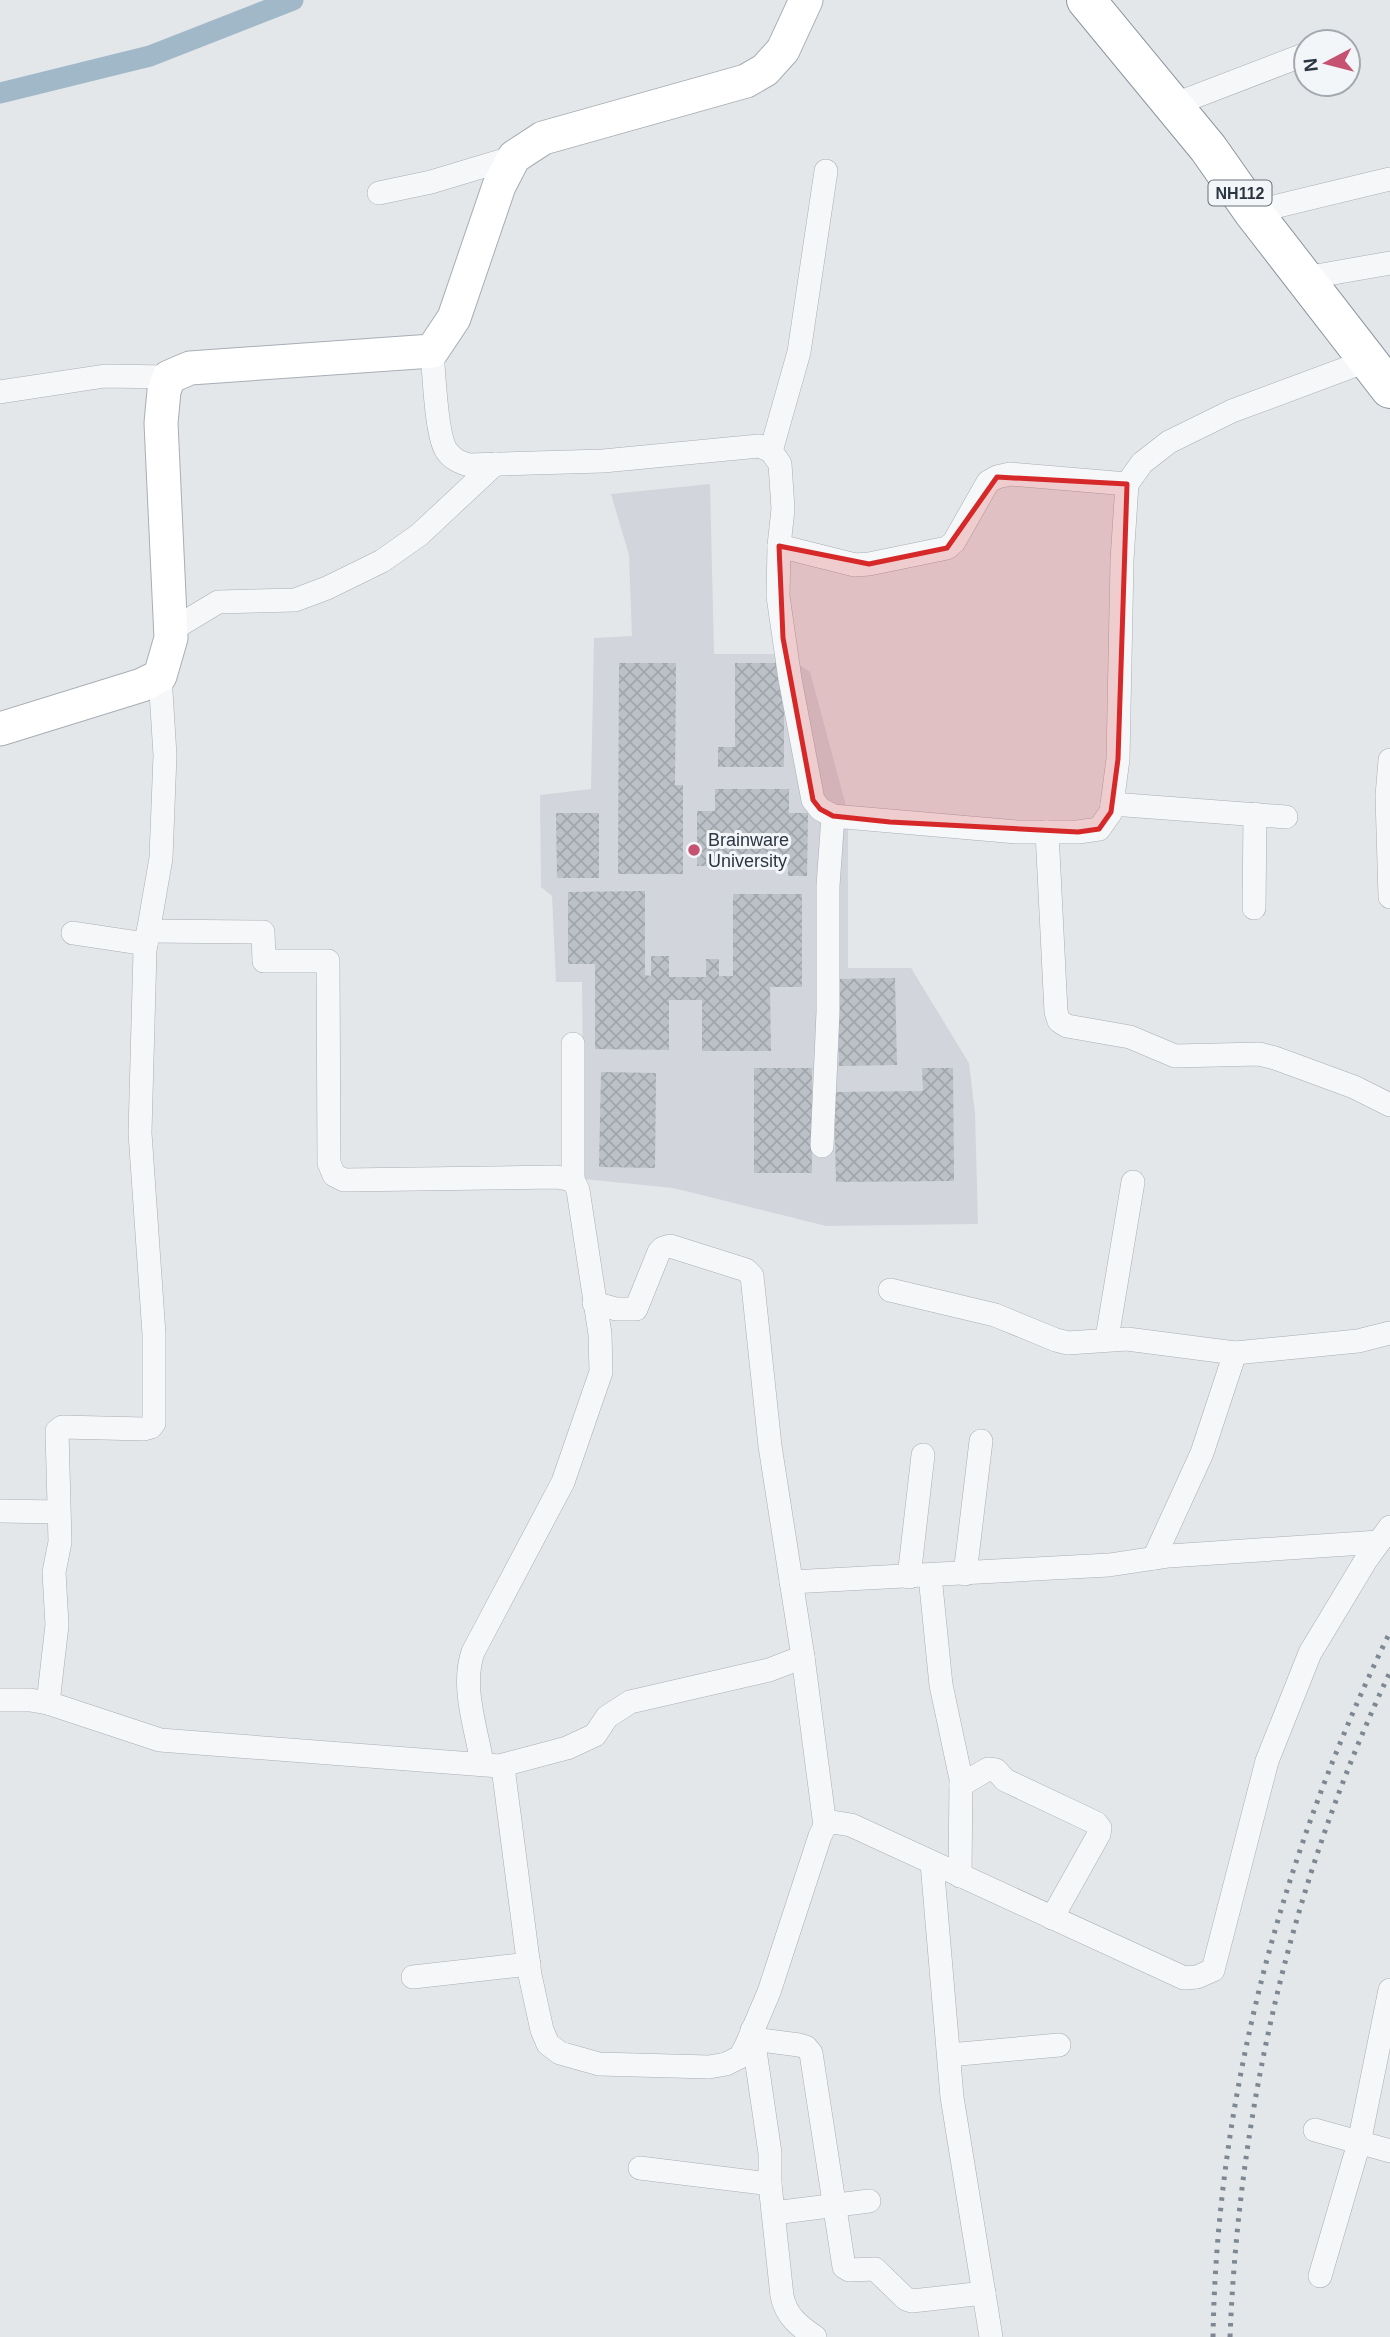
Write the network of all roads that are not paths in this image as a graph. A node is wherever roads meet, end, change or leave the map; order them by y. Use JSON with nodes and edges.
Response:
{"nodes":[{"id":1,"x":807,"y":0,"type":"edge"},
{"id":2,"x":1086,"y":0,"type":"edge"},
{"id":3,"x":1292,"y":59,"type":"edge"},
{"id":4,"x":1173,"y":105,"type":"junction"},
{"id":5,"x":514,"y":157,"type":"junction"},
{"id":6,"x":826,"y":171,"type":"dead end"},
{"id":7,"x":1390,"y":179,"type":"edge"},
{"id":8,"x":379,"y":193,"type":"dead end"},
{"id":9,"x":1253,"y":212,"type":"junction"},
{"id":10,"x":1390,"y":263,"type":"edge"},
{"id":11,"x":1305,"y":278,"type":"junction"},
{"id":12,"x":432,"y":351,"type":"junction"},
{"id":13,"x":1379,"y":374,"type":"edge"},
{"id":14,"x":169,"y":377,"type":"junction"},
{"id":15,"x":0,"y":392,"type":"edge"},
{"id":16,"x":771,"y":451,"type":"junction"},
{"id":17,"x":495,"y":464,"type":"junction"},
{"id":18,"x":1127,"y":484,"type":"junction"},
{"id":19,"x":779,"y":546,"type":"junction"},
{"id":20,"x":170,"y":631,"type":"junction"},
{"id":21,"x":160,"y":676,"type":"junction"},
{"id":22,"x":0,"y":729,"type":"edge"},
{"id":23,"x":1390,"y":760,"type":"edge"},
{"id":24,"x":1112,"y":804,"type":"junction"},
{"id":25,"x":1255,"y":814,"type":"junction"},
{"id":26,"x":833,"y":816,"type":"junction"},
{"id":27,"x":1286,"y":817,"type":"dead end"},
{"id":28,"x":1047,"y":832,"type":"junction"},
{"id":29,"x":1390,"y":897,"type":"edge"},
{"id":30,"x":1254,"y":908,"type":"dead end"},
{"id":31,"x":73,"y":933,"type":"dead end"},
{"id":32,"x":147,"y":937,"type":"junction"},
{"id":33,"x":573,"y":1044,"type":"dead end"},
{"id":34,"x":1390,"y":1105,"type":"edge"},
{"id":35,"x":822,"y":1146,"type":"dead end"},
{"id":36,"x":573,"y":1180,"type":"junction"},
{"id":37,"x":1133,"y":1182,"type":"dead end"},
{"id":38,"x":890,"y":1290,"type":"dead end"},
{"id":39,"x":594,"y":1303,"type":"junction"},
{"id":40,"x":1390,"y":1333,"type":"edge"},
{"id":41,"x":1107,"y":1338,"type":"junction"},
{"id":42,"x":1235,"y":1353,"type":"junction"},
{"id":43,"x":981,"y":1441,"type":"dead end"},
{"id":44,"x":923,"y":1455,"type":"dead end"},
{"id":45,"x":0,"y":1511,"type":"edge"},
{"id":46,"x":58,"y":1512,"type":"junction"},
{"id":47,"x":1385,"y":1535,"type":"edge"},
{"id":48,"x":1154,"y":1558,"type":"junction"},
{"id":49,"x":965,"y":1573,"type":"junction"},
{"id":50,"x":919,"y":1576,"type":"junction"},
{"id":51,"x":791,"y":1582,"type":"junction"},
{"id":52,"x":803,"y":1657,"type":"junction"},
{"id":53,"x":0,"y":1700,"type":"edge"},
{"id":54,"x":48,"y":1703,"type":"junction"},
{"id":55,"x":490,"y":1764,"type":"junction"},
{"id":56,"x":961,"y":1785,"type":"junction"},
{"id":57,"x":825,"y":1826,"type":"junction"},
{"id":58,"x":932,"y":1863,"type":"junction"},
{"id":59,"x":960,"y":1876,"type":"junction"},
{"id":60,"x":1052,"y":1918,"type":"junction"},
{"id":61,"x":529,"y":1964,"type":"junction"},
{"id":62,"x":413,"y":1977,"type":"dead end"},
{"id":63,"x":1390,"y":1990,"type":"edge"},
{"id":64,"x":752,"y":2034,"type":"junction"},
{"id":65,"x":1059,"y":2045,"type":"dead end"},
{"id":66,"x":949,"y":2055,"type":"junction"},
{"id":67,"x":1315,"y":2130,"type":"dead end"},
{"id":68,"x":1359,"y":2143,"type":"junction"},
{"id":69,"x":1390,"y":2151,"type":"edge"},
{"id":70,"x":640,"y":2168,"type":"dead end"},
{"id":71,"x":770,"y":2184,"type":"junction"},
{"id":72,"x":869,"y":2201,"type":"dead end"},
{"id":73,"x":834,"y":2204,"type":"junction"},
{"id":74,"x":774,"y":2213,"type":"junction"},
{"id":75,"x":1320,"y":2276,"type":"dead end"},
{"id":76,"x":984,"y":2293,"type":"junction"},
{"id":77,"x":815,"y":2337,"type":"edge"},
{"id":78,"x":991,"y":2337,"type":"edge"}],
"edges":[{"from":1,"to":5,"type":"street"},
{"from":2,"to":4,"type":"highway","number":"NH112"},
{"from":3,"to":4,"type":"street"},
{"from":4,"to":9,"type":"highway","number":"NH112"},
{"from":5,"to":8,"type":"street"},
{"from":5,"to":12,"type":"street"},
{"from":6,"to":16,"type":"street"},
{"from":7,"to":9,"type":"street"},
{"from":9,"to":11,"type":"highway","number":"NH112"},
{"from":10,"to":11,"type":"street"},
{"from":11,"to":13,"type":"highway","number":"NH112"},
{"from":12,"to":14,"type":"street"},
{"from":12,"to":17,"type":"street"},
{"from":13,"to":18,"type":"street"},
{"from":14,"to":15,"type":"street"},
{"from":14,"to":20,"type":"street"},
{"from":16,"to":17,"type":"street"},
{"from":16,"to":19,"type":"street"},
{"from":17,"to":20,"type":"street"},
{"from":18,"to":19,"type":"street"},
{"from":18,"to":24,"type":"street"},
{"from":19,"to":26,"type":"street"},
{"from":20,"to":21,"type":"street"},
{"from":21,"to":22,"type":"street"},
{"from":21,"to":32,"type":"street"},
{"from":23,"to":29,"type":"street"},
{"from":24,"to":25,"type":"street"},
{"from":24,"to":28,"type":"street"},
{"from":25,"to":27,"type":"street"},
{"from":25,"to":30,"type":"street"},
{"from":26,"to":28,"type":"street"},
{"from":26,"to":35,"type":"street"},
{"from":28,"to":34,"type":"street"},
{"from":31,"to":32,"type":"street"},
{"from":32,"to":36,"type":"street"},
{"from":32,"to":46,"type":"street"},
{"from":33,"to":36,"type":"street"},
{"from":36,"to":39,"type":"street"},
{"from":37,"to":41,"type":"street"},
{"from":38,"to":41,"type":"street"},
{"from":39,"to":51,"type":"street"},
{"from":39,"to":55,"type":"street"},
{"from":40,"to":42,"type":"street"},
{"from":41,"to":42,"type":"street"},
{"from":42,"to":48,"type":"street"},
{"from":43,"to":49,"type":"street"},
{"from":44,"to":50,"type":"street"},
{"from":45,"to":46,"type":"street"},
{"from":46,"to":54,"type":"street"},
{"from":47,"to":48,"type":"street"},
{"from":47,"to":60,"type":"street"},
{"from":48,"to":49,"type":"street"},
{"from":49,"to":50,"type":"street"},
{"from":50,"to":51,"type":"street"},
{"from":50,"to":56,"type":"street"},
{"from":51,"to":52,"type":"street"},
{"from":52,"to":55,"type":"street"},
{"from":52,"to":57,"type":"street"},
{"from":53,"to":54,"type":"street"},
{"from":54,"to":55,"type":"street"},
{"from":55,"to":61,"type":"street"},
{"from":56,"to":59,"type":"street"},
{"from":56,"to":60,"type":"street"},
{"from":57,"to":58,"type":"street"},
{"from":57,"to":64,"type":"street"},
{"from":58,"to":59,"type":"street"},
{"from":58,"to":66,"type":"street"},
{"from":59,"to":60,"type":"street"},
{"from":61,"to":62,"type":"street"},
{"from":61,"to":64,"type":"street"},
{"from":63,"to":68,"type":"street"},
{"from":64,"to":71,"type":"street"},
{"from":64,"to":73,"type":"street"},
{"from":65,"to":66,"type":"street"},
{"from":66,"to":76,"type":"street"},
{"from":67,"to":68,"type":"street"},
{"from":68,"to":69,"type":"street"},
{"from":68,"to":75,"type":"street"},
{"from":70,"to":71,"type":"street"},
{"from":71,"to":74,"type":"street"},
{"from":72,"to":73,"type":"street"},
{"from":73,"to":74,"type":"street"},
{"from":73,"to":76,"type":"street"},
{"from":74,"to":77,"type":"street"},
{"from":76,"to":78,"type":"street"}]}
